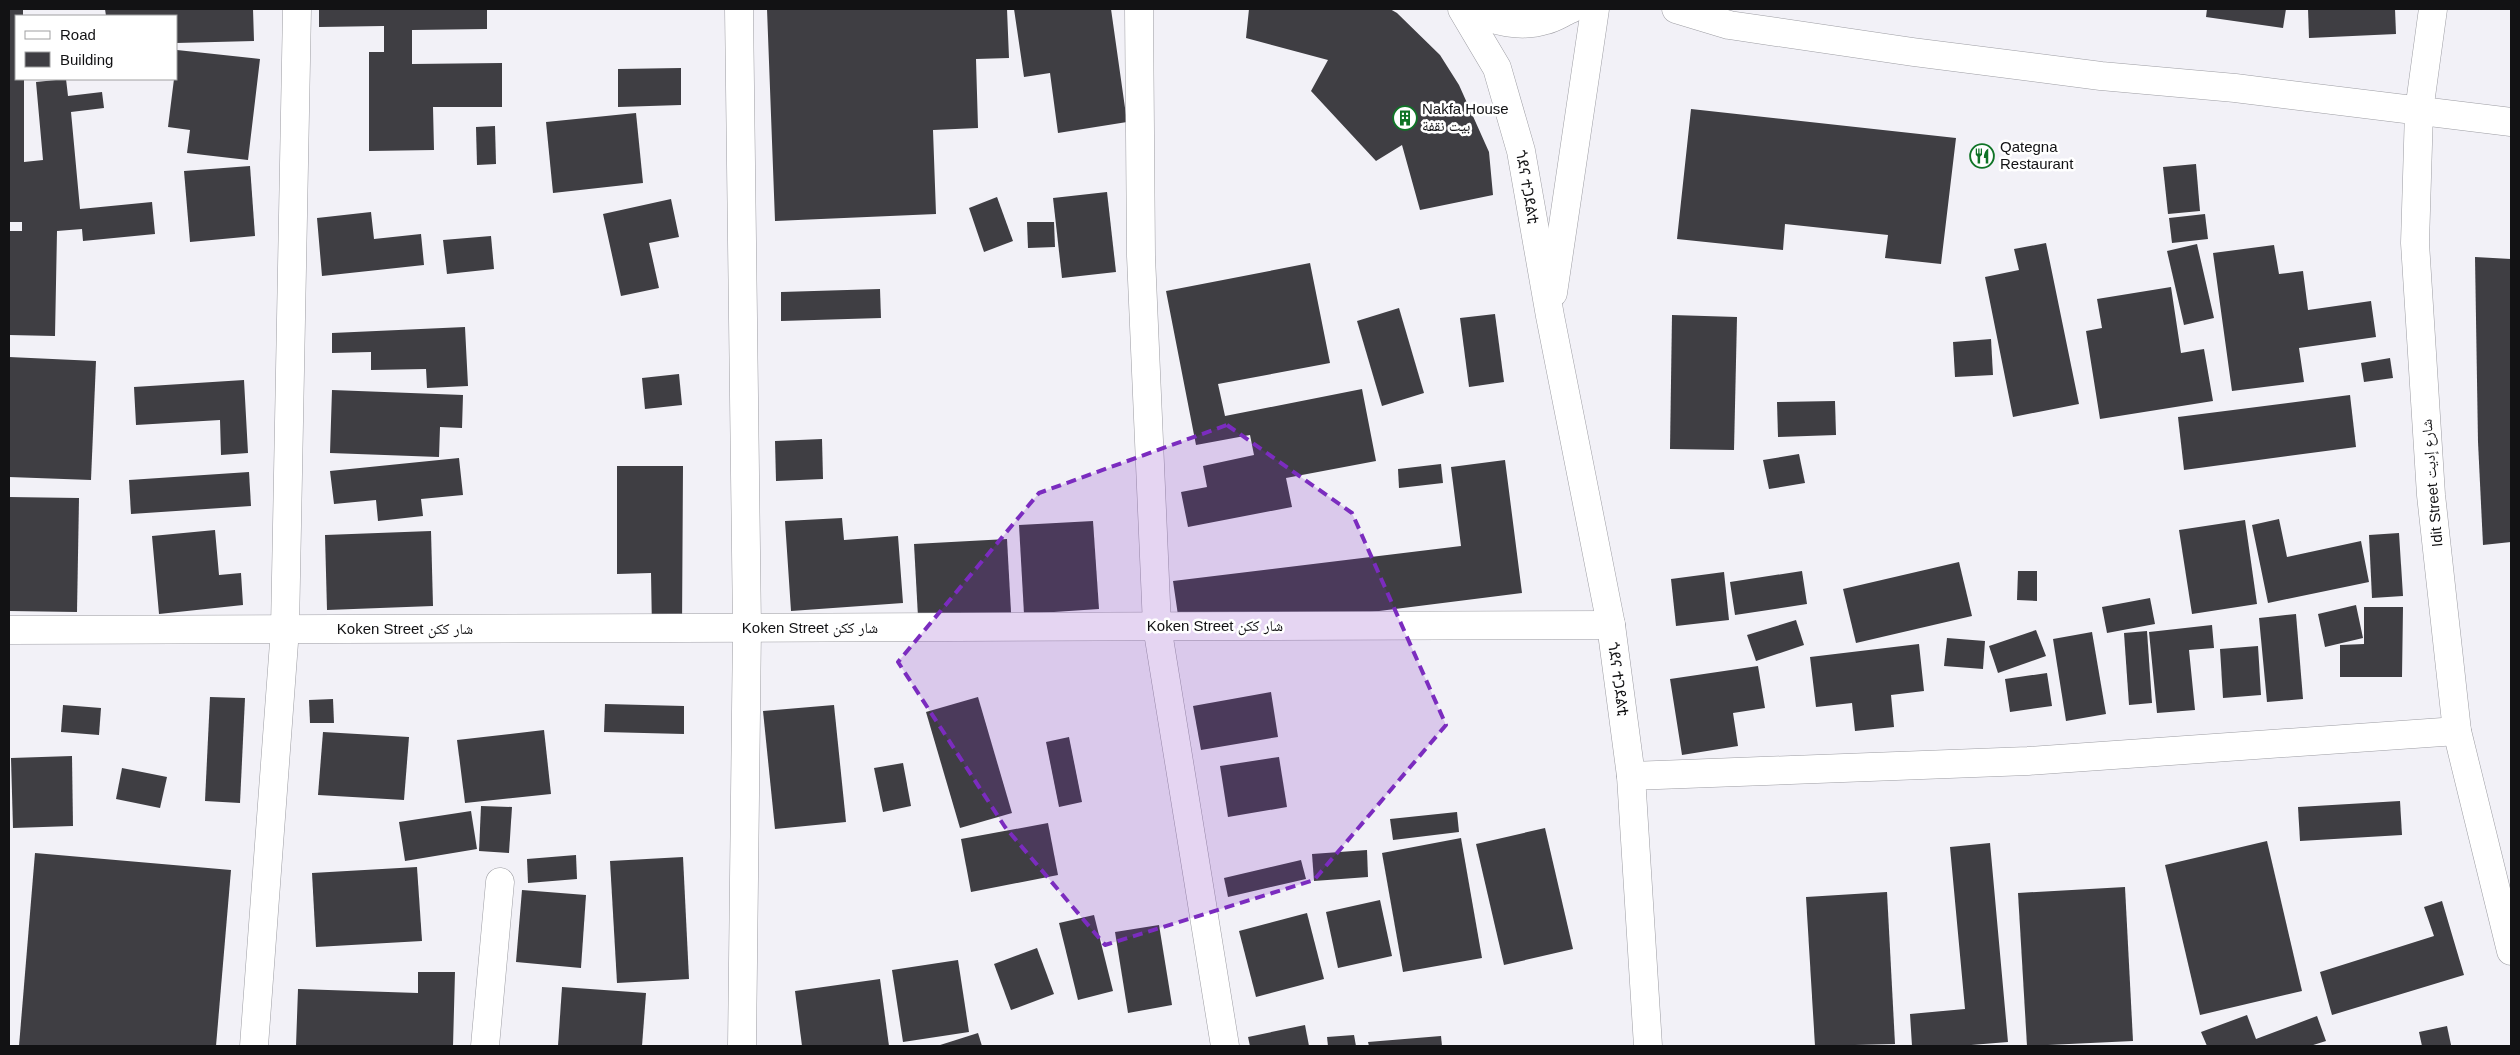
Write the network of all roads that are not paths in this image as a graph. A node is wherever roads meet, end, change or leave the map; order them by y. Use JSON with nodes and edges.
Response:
{"nodes":[{"id":1,"x":297,"y":9,"type":"edge"},
{"id":2,"x":739,"y":9,"type":"edge"},
{"id":3,"x":1139,"y":9,"type":"edge"},
{"id":4,"x":1462,"y":9,"type":"edge"},
{"id":5,"x":1472,"y":9,"type":"edge"},
{"id":6,"x":1571,"y":9,"type":"edge"},
{"id":7,"x":1595,"y":9,"type":"edge"},
{"id":8,"x":1676,"y":9,"type":"edge"},
{"id":9,"x":2433,"y":9,"type":"edge"},
{"id":10,"x":2418,"y":111,"type":"junction"},
{"id":11,"x":2511,"y":122,"type":"edge"},
{"id":12,"x":1550,"y":316,"type":"junction"},
{"id":13,"x":1611,"y":624,"type":"junction"},
{"id":14,"x":1156,"y":626,"type":"junction"},
{"id":15,"x":747,"y":628,"type":"junction"},
{"id":16,"x":9,"y":630,"type":"edge"},
{"id":17,"x":285,"y":630,"type":"junction"},
{"id":18,"x":2457,"y":731,"type":"junction"},
{"id":19,"x":1631,"y":776,"type":"junction"},
{"id":20,"x":500,"y":882,"type":"dead end"},
{"id":21,"x":2511,"y":952,"type":"edge"},
{"id":22,"x":254,"y":1046,"type":"edge"},
{"id":23,"x":485,"y":1046,"type":"edge"},
{"id":24,"x":742,"y":1046,"type":"edge"},
{"id":25,"x":1226,"y":1046,"type":"edge"},
{"id":26,"x":1648,"y":1046,"type":"edge"}],
"edges":[{"from":1,"to":17,"type":"street"},
{"from":2,"to":15,"type":"street"},
{"from":3,"to":14,"type":"street"},
{"from":4,"to":12,"type":"street","name":"ጎደና ተጋደልቲ"},
{"from":5,"to":6,"type":"street"},
{"from":7,"to":12,"type":"street","name":"ጎደና ተጋደልቲ"},
{"from":8,"to":10,"type":"street"},
{"from":9,"to":10,"type":"street","name":"Idit Street شارع إديت"},
{"from":10,"to":11,"type":"street"},
{"from":10,"to":18,"type":"street","name":"Idit Street شارع إديت"},
{"from":12,"to":13,"type":"street","name":"ጎደና ተጋደልቲ"},
{"from":13,"to":14,"type":"street","name":"Koken Street شار ككن"},
{"from":13,"to":19,"type":"street","name":"ጎደና ተጋደልቲ"},
{"from":14,"to":15,"type":"street","name":"Koken Street شار ككن"},
{"from":14,"to":25,"type":"street"},
{"from":15,"to":17,"type":"street","name":"Koken Street شار ككن"},
{"from":15,"to":24,"type":"street"},
{"from":16,"to":17,"type":"street","name":"Koken Street شار ككن"},
{"from":17,"to":22,"type":"street"},
{"from":18,"to":19,"type":"street"},
{"from":18,"to":21,"type":"street","name":"Idit Street شارع إديت"},
{"from":19,"to":26,"type":"street","name":"ጎደና ተጋደልቲ"},
{"from":20,"to":23,"type":"street"}]}
